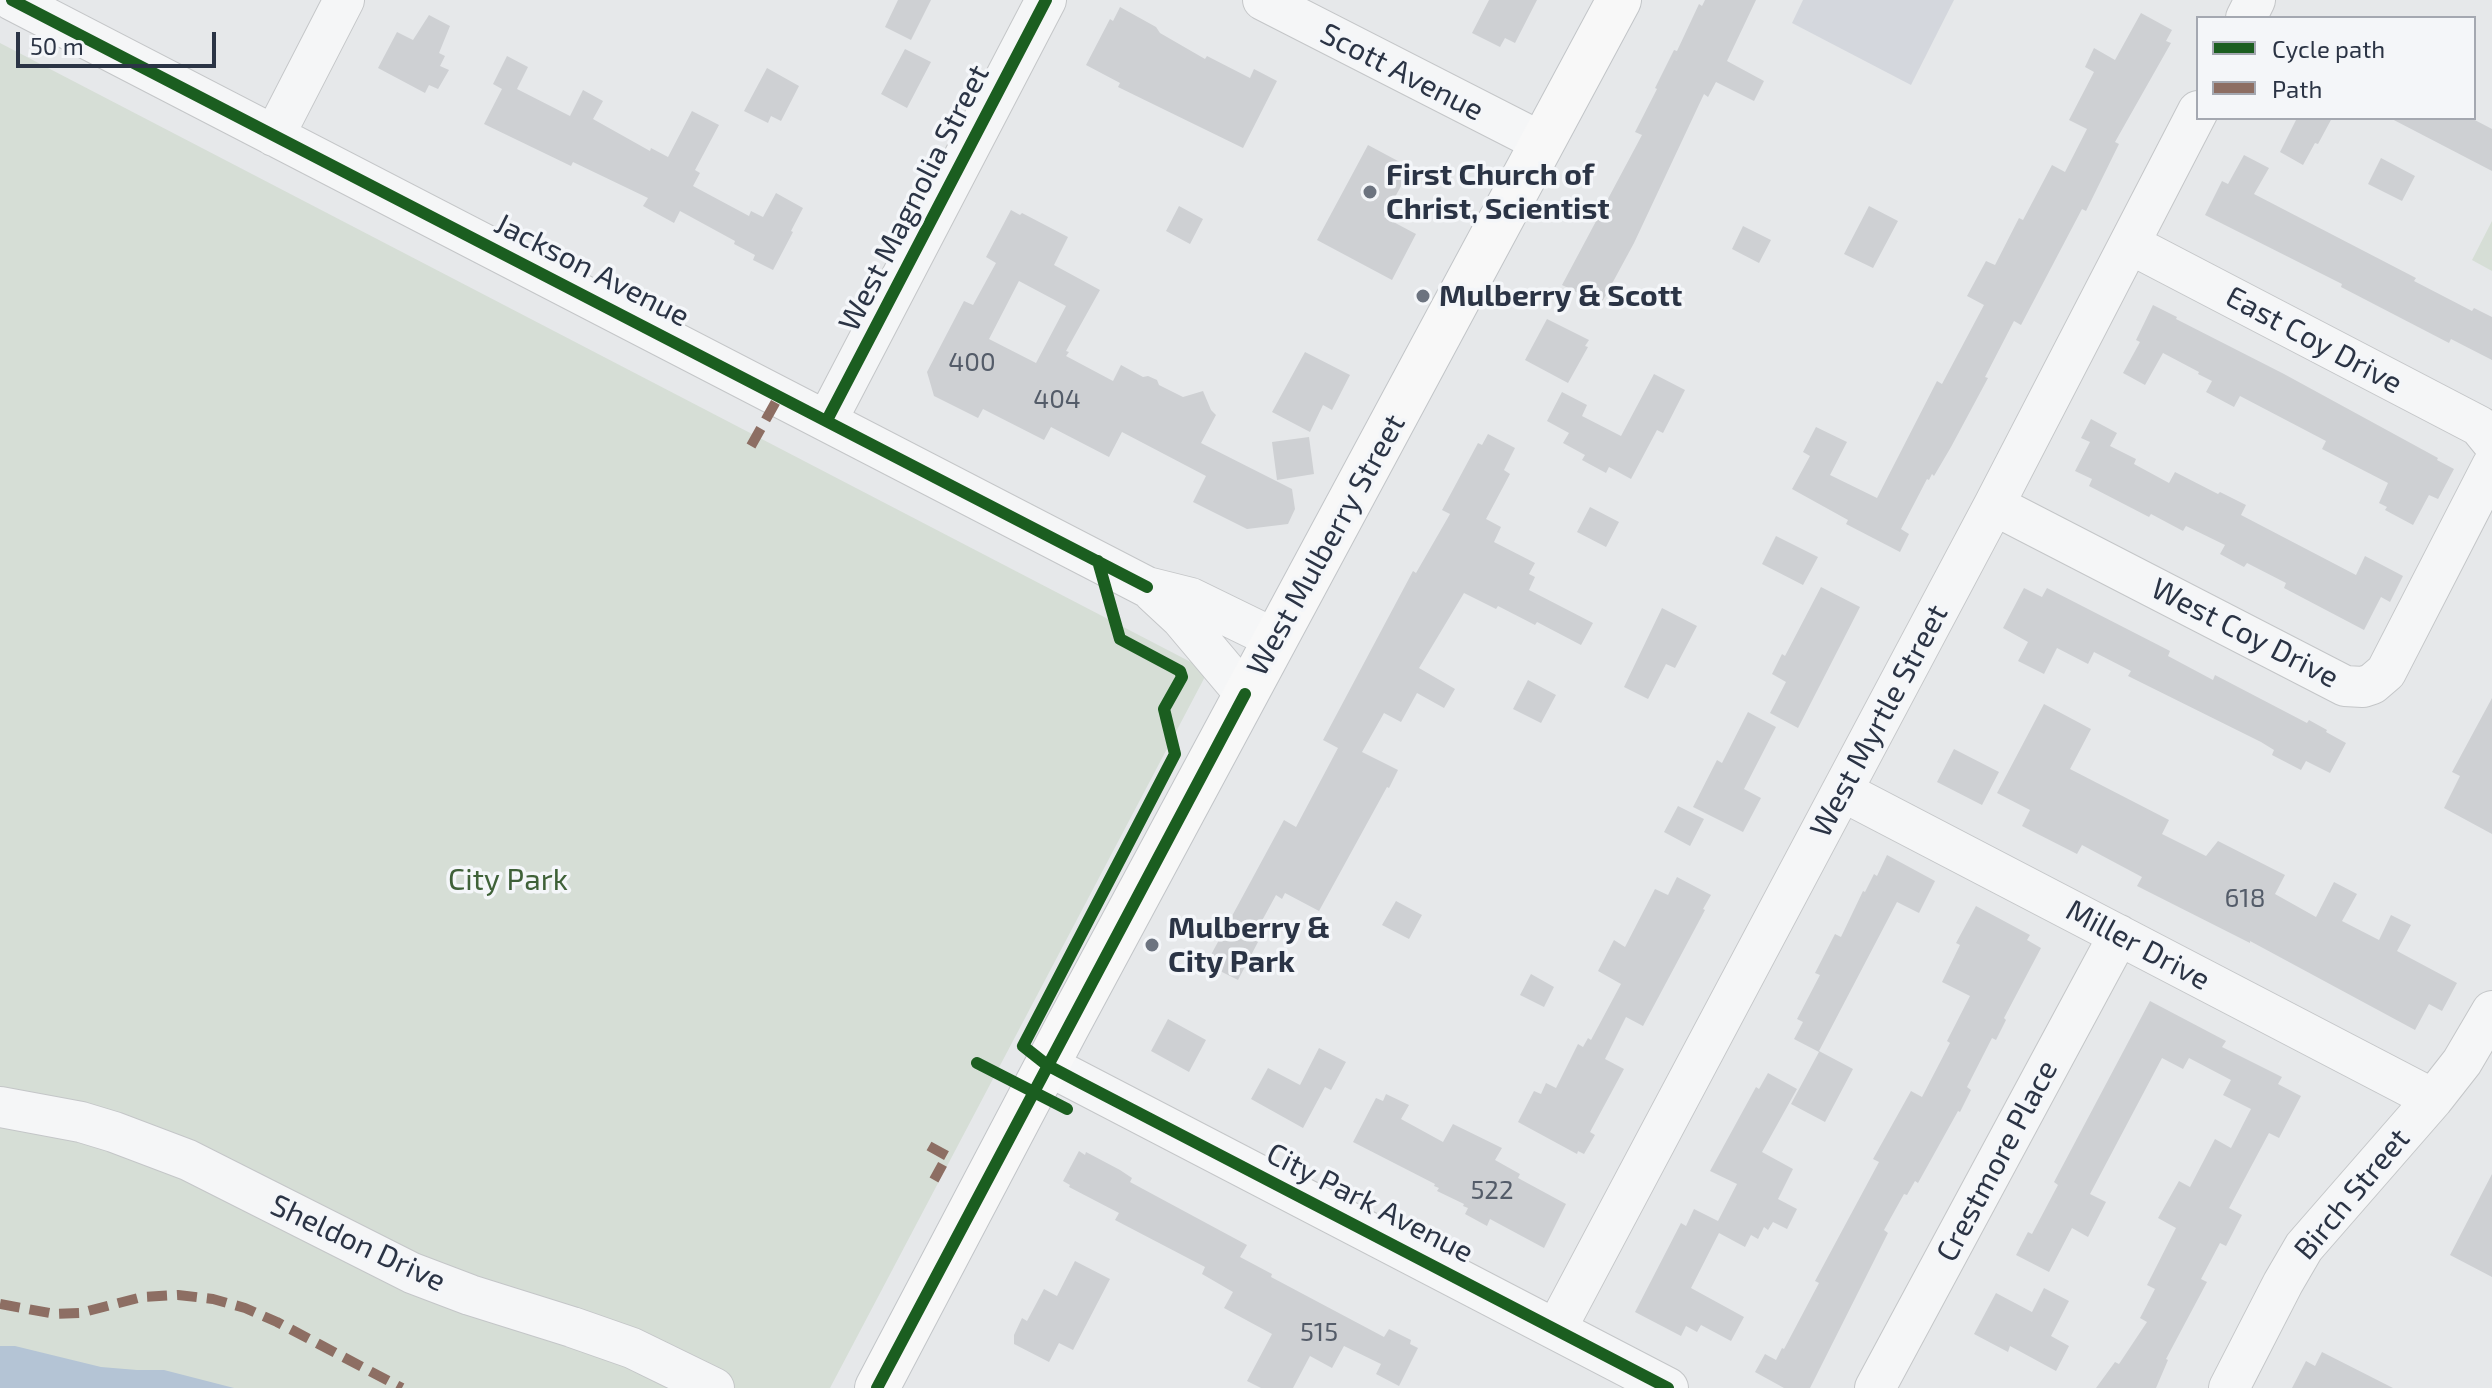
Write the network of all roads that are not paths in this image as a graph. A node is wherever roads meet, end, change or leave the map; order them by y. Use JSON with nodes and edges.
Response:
{"nodes":[{"id":1,"x":12,"y":0,"type":"edge"},
{"id":2,"x":344,"y":0,"type":"edge"},
{"id":3,"x":1046,"y":0,"type":"edge"},
{"id":4,"x":1263,"y":0,"type":"edge"},
{"id":5,"x":1619,"y":0,"type":"edge"},
{"id":6,"x":2196,"y":115,"type":"edge"},
{"id":7,"x":274,"y":136,"type":"junction"},
{"id":8,"x":1543,"y":143,"type":"junction"},
{"id":9,"x":2130,"y":244,"type":"junction"},
{"id":10,"x":827,"y":420,"type":"junction"},
{"id":11,"x":2492,"y":442,"type":"edge"},
{"id":12,"x":2492,"y":466,"type":"edge"},
{"id":13,"x":1994,"y":505,"type":"junction"},
{"id":14,"x":1147,"y":587,"type":"junction"},
{"id":15,"x":1275,"y":639,"type":"junction"},
{"id":16,"x":1245,"y":694,"type":"junction"},
{"id":17,"x":1842,"y":791,"type":"junction"},
{"id":18,"x":2119,"y":935,"type":"junction"},
{"id":19,"x":2492,"y":1011,"type":"edge"},
{"id":20,"x":1047,"y":1065,"type":"junction"},
{"id":21,"x":2433,"y":1099,"type":"junction"},
{"id":22,"x":0,"y":1107,"type":"edge"},
{"id":23,"x":1556,"y":1329,"type":"junction"},
{"id":24,"x":714,"y":1388,"type":"edge"},
{"id":25,"x":877,"y":1388,"type":"edge"},
{"id":26,"x":1668,"y":1388,"type":"edge"},
{"id":27,"x":1875,"y":1388,"type":"edge"},
{"id":28,"x":2229,"y":1388,"type":"edge"}],
"edges":[{"from":1,"to":7,"type":"street","name":"Jackson Avenue"},
{"from":2,"to":7,"type":"street"},
{"from":3,"to":10,"type":"street","name":"West Magnolia Street"},
{"from":4,"to":8,"type":"street","name":"Scott Avenue"},
{"from":5,"to":8,"type":"main road","name":"West Mulberry Street"},
{"from":6,"to":9,"type":"street","name":"West Myrtle Street"},
{"from":7,"to":10,"type":"street","name":"Jackson Avenue"},
{"from":8,"to":15,"type":"main road","name":"West Mulberry Street"},
{"from":9,"to":11,"type":"street","name":"East Coy Drive"},
{"from":9,"to":13,"type":"street","name":"West Myrtle Street"},
{"from":10,"to":14,"type":"street","name":"Jackson Avenue"},
{"from":12,"to":13,"type":"street","name":"West Coy Drive"},
{"from":13,"to":17,"type":"street","name":"West Myrtle Street"},
{"from":14,"to":15,"type":"street","name":"Jackson Avenue"},
{"from":14,"to":16,"type":"street","name":"Jackson Avenue"},
{"from":15,"to":16,"type":"main road","name":"West Mulberry Street"},
{"from":16,"to":20,"type":"main road","name":"West Mulberry Street"},
{"from":17,"to":18,"type":"street","name":"Miller Drive"},
{"from":17,"to":23,"type":"street","name":"West Myrtle Street"},
{"from":18,"to":21,"type":"street","name":"Miller Drive"},
{"from":18,"to":27,"type":"street","name":"Crestmore Place"},
{"from":19,"to":21,"type":"street","name":"Birch Street"},
{"from":20,"to":23,"type":"street","name":"City Park Avenue"},
{"from":20,"to":25,"type":"main road","name":"West Mulberry Street"},
{"from":21,"to":28,"type":"street","name":"Birch Street"},
{"from":22,"to":24,"type":"street","name":"Sheldon Drive"},
{"from":23,"to":26,"type":"street","name":"City Park Avenue"}]}
